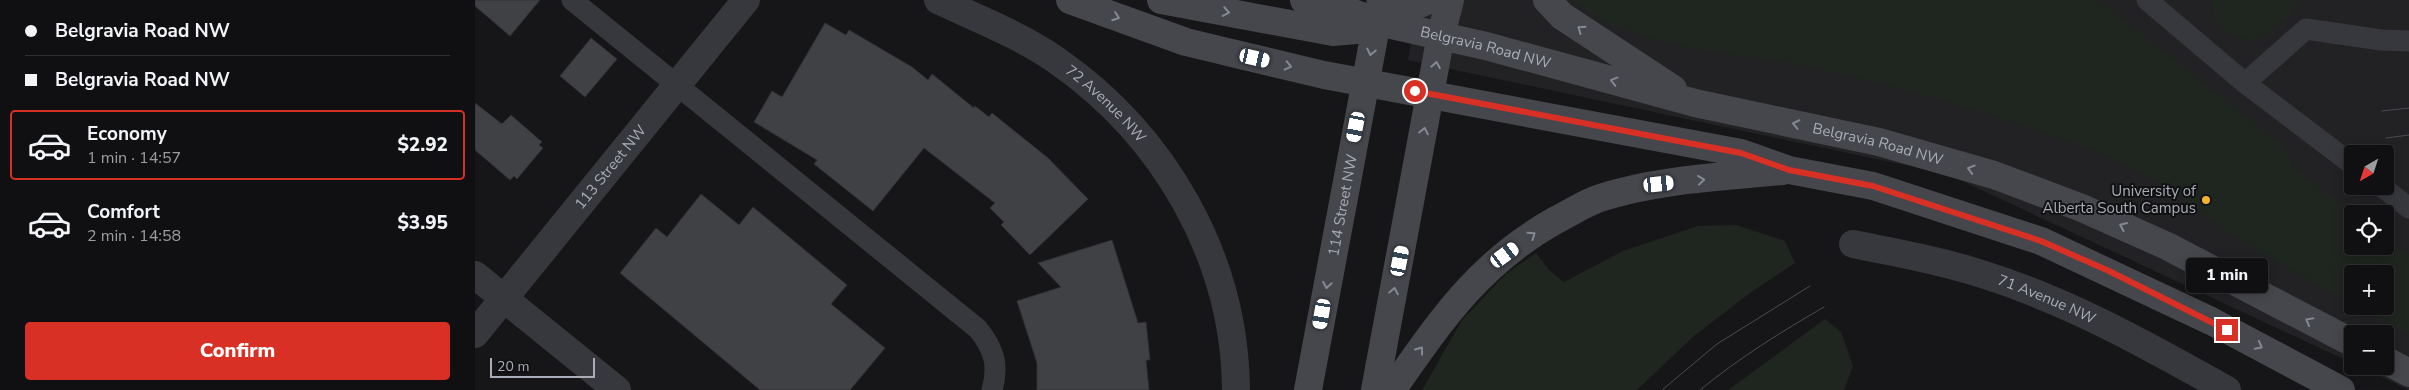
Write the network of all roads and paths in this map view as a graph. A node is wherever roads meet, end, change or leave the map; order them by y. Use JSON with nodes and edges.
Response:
{"nodes":[{"id":1,"x":572,"y":0,"type":"edge"},
{"id":2,"x":746,"y":0,"type":"edge"},
{"id":3,"x":938,"y":0,"type":"edge"},
{"id":4,"x":1161,"y":0,"type":"edge"},
{"id":5,"x":1304,"y":0,"type":"edge"},
{"id":6,"x":1429,"y":0,"type":"edge"},
{"id":7,"x":1450,"y":0,"type":"edge"},
{"id":8,"x":1547,"y":0,"type":"edge"},
{"id":9,"x":1081,"y":1,"type":"edge"},
{"id":10,"x":2161,"y":4,"type":"edge"},
{"id":11,"x":1379,"y":11,"type":"edge"},
{"id":12,"x":1441,"y":35,"type":"junction"},
{"id":13,"x":2409,"y":42,"type":"edge"},
{"id":14,"x":1365,"y":82,"type":"junction"},
{"id":15,"x":2245,"y":82,"type":"junction"},
{"id":16,"x":677,"y":85,"type":"junction"},
{"id":17,"x":1431,"y":94,"type":"junction"},
{"id":18,"x":1695,"y":103,"type":"junction"},
{"id":19,"x":2344,"y":158,"type":"edge"},
{"id":20,"x":1789,"y":170,"type":"junction"},
{"id":21,"x":2392,"y":195,"type":"edge"},
{"id":22,"x":2409,"y":208,"type":"edge"},
{"id":23,"x":1853,"y":244,"type":"dead end"},
{"id":24,"x":475,"y":275,"type":"edge"},
{"id":25,"x":503,"y":299,"type":"junction"},
{"id":26,"x":475,"y":334,"type":"edge"},
{"id":27,"x":2344,"y":338,"type":"edge"},
{"id":28,"x":2394,"y":365,"type":"edge"},
{"id":29,"x":2409,"y":373,"type":"edge"},
{"id":30,"x":617,"y":390,"type":"edge"},
{"id":31,"x":992,"y":390,"type":"edge"},
{"id":32,"x":1236,"y":390,"type":"edge"},
{"id":33,"x":1308,"y":390,"type":"edge"},
{"id":34,"x":1375,"y":390,"type":"edge"},
{"id":35,"x":1392,"y":390,"type":"edge"},
{"id":36,"x":2227,"y":390,"type":"edge"},
{"id":37,"x":2341,"y":390,"type":"edge"}],
"edges":[{"from":1,"to":16,"type":"lane"},
{"from":2,"to":16,"type":"street","name":"113 Street NW"},
{"from":3,"to":32,"type":"street","name":"72 Avenue NW"},
{"from":4,"to":11,"type":"main road","one_way":true},
{"from":5,"to":11,"type":"main road"},
{"from":6,"to":11,"type":"main road"},
{"from":7,"to":12,"type":"main road"},
{"from":18,"to":8,"type":"main road","one_way":true},
{"from":9,"to":14,"type":"main road","one_way":true},
{"from":10,"to":15,"type":"lane"},
{"from":11,"to":12,"type":"main road","name":"Belgravia Road NW"},
{"from":11,"to":14,"type":"main road","name":"114 Street NW","one_way":true},
{"from":17,"to":12,"type":"main road","one_way":true},
{"from":18,"to":12,"type":"main road","name":"Belgravia Road NW","one_way":true},
{"from":13,"to":15,"type":"lane"},
{"from":14,"to":17,"type":"main road"},
{"from":14,"to":33,"type":"main road","name":"114 Street NW","one_way":true},
{"from":15,"to":19,"type":"lane"},
{"from":16,"to":25,"type":"street","name":"113 Street NW"},
{"from":16,"to":31,"type":"lane"},
{"from":17,"to":20,"type":"main road"},
{"from":34,"to":17,"type":"main road","one_way":true},
{"from":27,"to":18,"type":"main road","name":"Belgravia Road NW","one_way":true},
{"from":35,"to":20,"type":"main road","one_way":true},
{"from":20,"to":37,"type":"main road","one_way":true},
{"from":21,"to":22,"type":"lane"},
{"from":23,"to":36,"type":"street","name":"71 Avenue NW"},
{"from":24,"to":25,"type":"street"},
{"from":25,"to":26,"type":"street","name":"113 Street NW"},
{"from":25,"to":30,"type":"street"},
{"from":28,"to":29,"type":"main road"}]}
